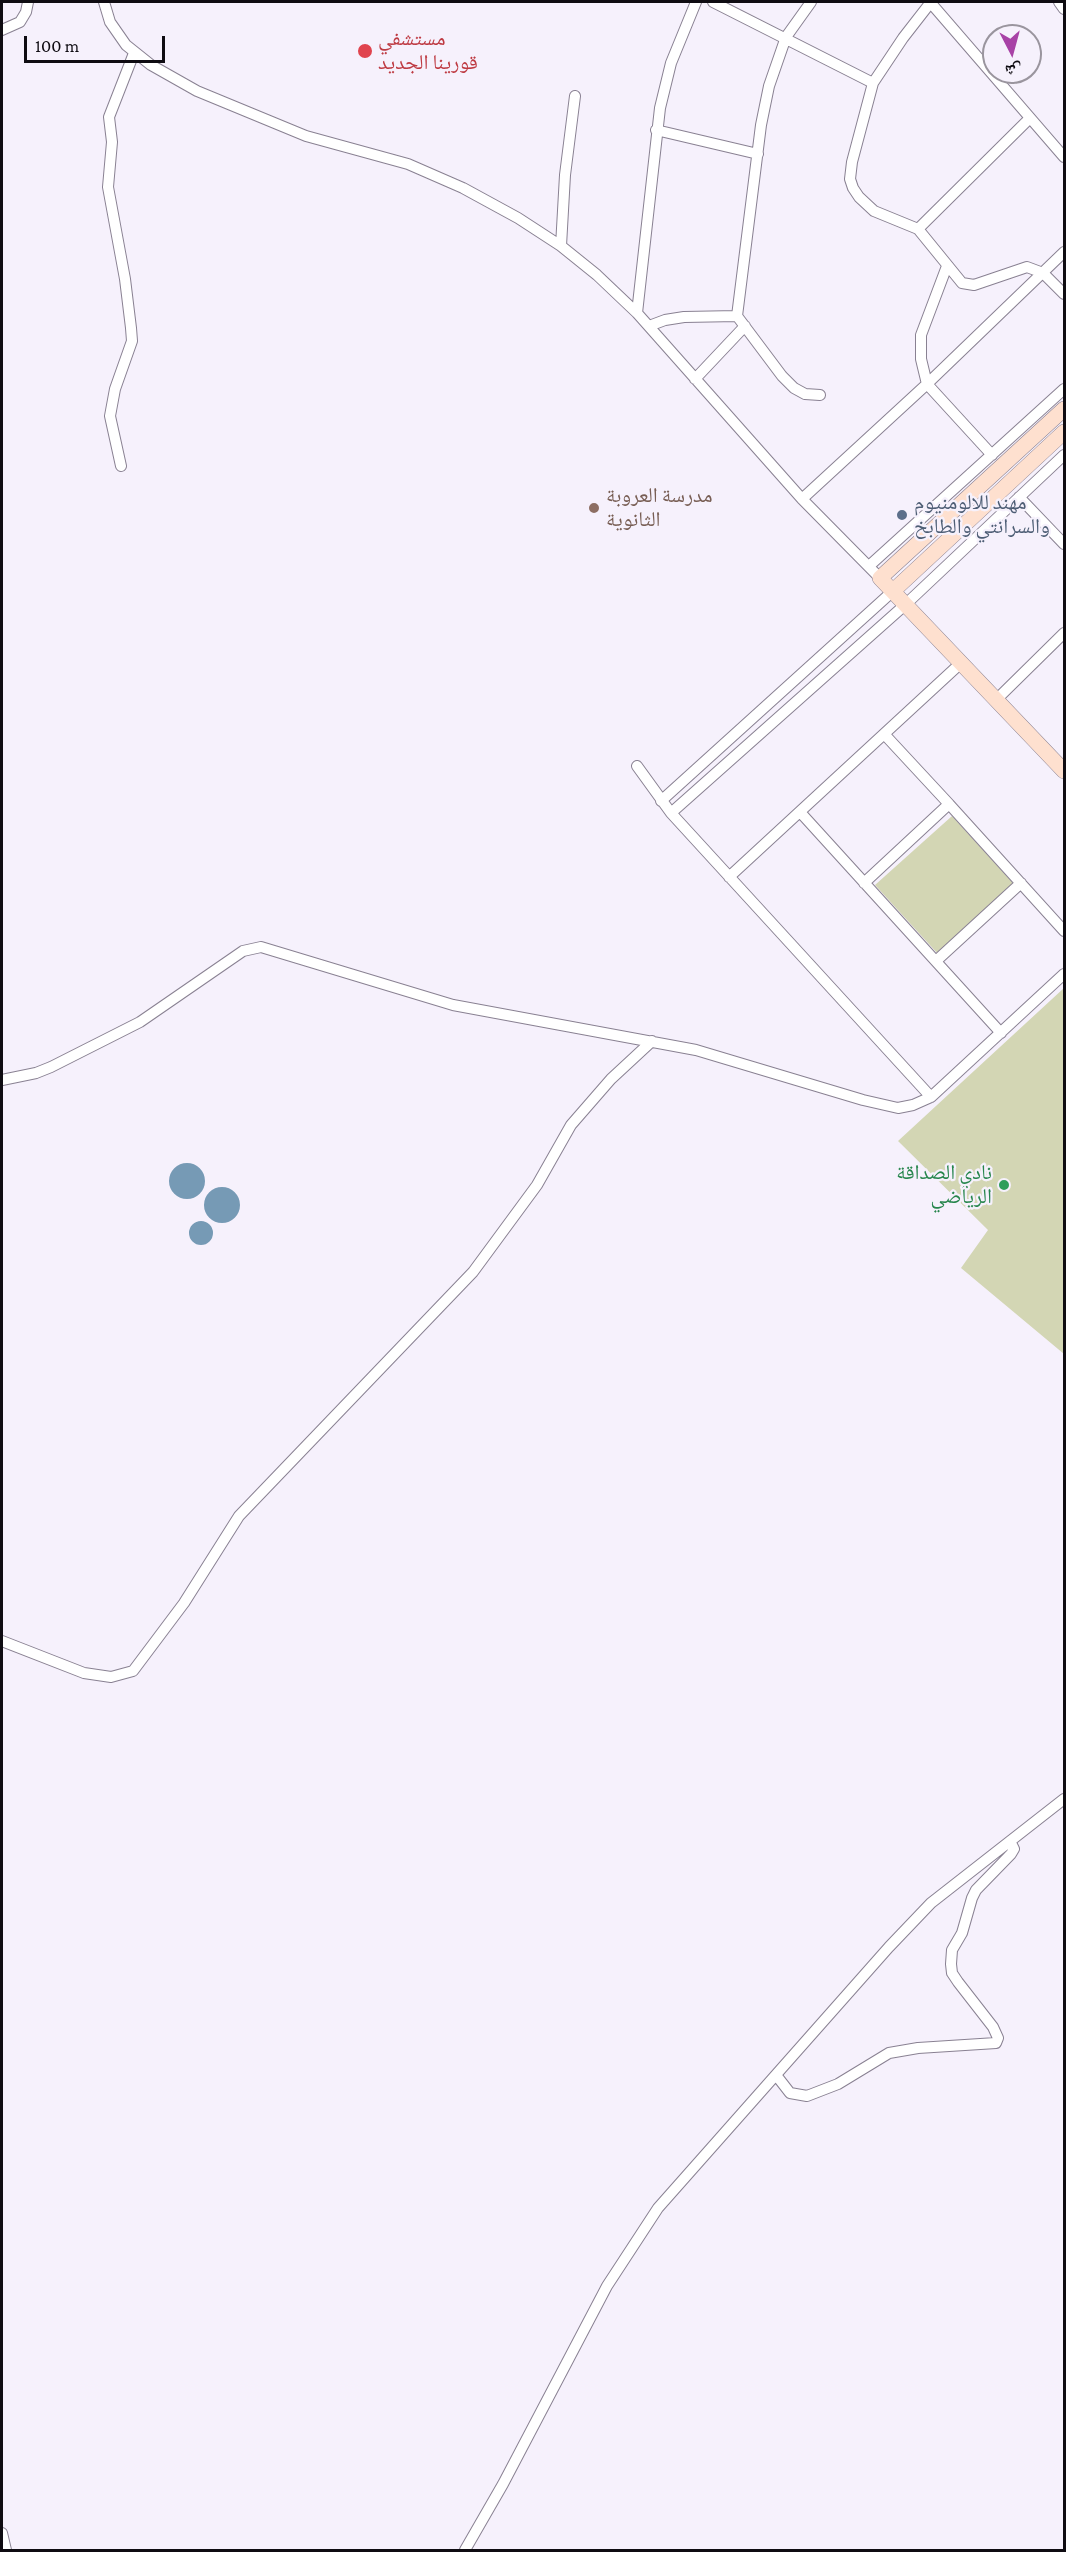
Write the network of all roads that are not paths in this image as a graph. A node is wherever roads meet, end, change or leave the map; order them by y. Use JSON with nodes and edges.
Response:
{"nodes":[{"id":1,"x":28,"y":2,"type":"edge"},
{"id":2,"x":104,"y":2,"type":"edge"},
{"id":3,"x":696,"y":2,"type":"edge"},
{"id":4,"x":713,"y":2,"type":"edge"},
{"id":5,"x":811,"y":2,"type":"edge"},
{"id":6,"x":931,"y":2,"type":"edge"},
{"id":7,"x":1059,"y":2,"type":"edge"},
{"id":8,"x":1065,"y":9,"type":"edge"},
{"id":9,"x":2,"y":30,"type":"edge"},
{"id":10,"x":786,"y":37,"type":"junction"},
{"id":11,"x":134,"y":53,"type":"junction"},
{"id":12,"x":873,"y":83,"type":"junction"},
{"id":13,"x":575,"y":96,"type":"dead end"},
{"id":14,"x":1030,"y":118,"type":"junction"},
{"id":15,"x":656,"y":130,"type":"junction"},
{"id":16,"x":758,"y":154,"type":"junction"},
{"id":17,"x":1065,"y":157,"type":"edge"},
{"id":18,"x":918,"y":230,"type":"junction"},
{"id":19,"x":561,"y":246,"type":"junction"},
{"id":20,"x":1065,"y":252,"type":"edge"},
{"id":21,"x":947,"y":266,"type":"junction"},
{"id":22,"x":1043,"y":273,"type":"junction"},
{"id":23,"x":1065,"y":294,"type":"edge"},
{"id":24,"x":637,"y":313,"type":"junction"},
{"id":25,"x":737,"y":316,"type":"junction"},
{"id":26,"x":649,"y":326,"type":"junction"},
{"id":27,"x":745,"y":326,"type":"junction"},
{"id":28,"x":695,"y":379,"type":"junction"},
{"id":29,"x":927,"y":384,"type":"junction"},
{"id":30,"x":1065,"y":389,"type":"edge"},
{"id":31,"x":820,"y":395,"type":"dead end"},
{"id":32,"x":1065,"y":409,"type":"edge"},
{"id":33,"x":1065,"y":432,"type":"edge"},
{"id":34,"x":992,"y":455,"type":"junction"},
{"id":35,"x":1065,"y":455,"type":"edge"},
{"id":36,"x":121,"y":466,"type":"dead end"},
{"id":37,"x":1019,"y":497,"type":"junction"},
{"id":38,"x":802,"y":499,"type":"junction"},
{"id":39,"x":1065,"y":544,"type":"edge"},
{"id":40,"x":869,"y":566,"type":"junction"},
{"id":41,"x":880,"y":578,"type":"junction"},
{"id":42,"x":892,"y":591,"type":"junction"},
{"id":43,"x":906,"y":604,"type":"junction"},
{"id":44,"x":1060,"y":637,"type":"edge"},
{"id":45,"x":1065,"y":650,"type":"edge"},
{"id":46,"x":962,"y":662,"type":"junction"},
{"id":47,"x":997,"y":699,"type":"junction"},
{"id":48,"x":885,"y":735,"type":"junction"},
{"id":49,"x":637,"y":766,"type":"dead end"},
{"id":50,"x":1065,"y":771,"type":"edge"},
{"id":51,"x":661,"y":801,"type":"junction"},
{"id":52,"x":949,"y":804,"type":"junction"},
{"id":53,"x":800,"y":812,"type":"junction"},
{"id":54,"x":671,"y":813,"type":"junction"},
{"id":55,"x":729,"y":877,"type":"junction"},
{"id":56,"x":864,"y":883,"type":"junction"},
{"id":57,"x":1021,"y":883,"type":"junction"},
{"id":58,"x":1065,"y":931,"type":"edge"},
{"id":59,"x":936,"y":961,"type":"junction"},
{"id":60,"x":1065,"y":975,"type":"edge"},
{"id":61,"x":1001,"y":1033,"type":"junction"},
{"id":62,"x":652,"y":1041,"type":"junction"},
{"id":63,"x":2,"y":1080,"type":"edge"},
{"id":64,"x":931,"y":1097,"type":"junction"},
{"id":65,"x":2,"y":1641,"type":"edge"},
{"id":66,"x":1065,"y":1799,"type":"edge"},
{"id":67,"x":1010,"y":1841,"type":"junction"},
{"id":68,"x":776,"y":2075,"type":"junction"},
{"id":69,"x":2,"y":2533,"type":"edge"},
{"id":70,"x":6,"y":2550,"type":"edge"},
{"id":71,"x":465,"y":2550,"type":"edge"}],
"edges":[{"from":1,"to":9,"type":"street"},
{"from":2,"to":11,"type":"street"},
{"from":3,"to":15,"type":"street"},
{"from":4,"to":10,"type":"street"},
{"from":5,"to":10,"type":"street"},
{"from":6,"to":12,"type":"street"},
{"from":6,"to":14,"type":"street"},
{"from":7,"to":8,"type":"street"},
{"from":10,"to":12,"type":"street"},
{"from":10,"to":16,"type":"street"},
{"from":11,"to":19,"type":"street"},
{"from":11,"to":36,"type":"street"},
{"from":12,"to":18,"type":"street"},
{"from":13,"to":19,"type":"street"},
{"from":14,"to":17,"type":"street"},
{"from":14,"to":18,"type":"street"},
{"from":15,"to":16,"type":"street"},
{"from":15,"to":24,"type":"street"},
{"from":16,"to":25,"type":"street"},
{"from":18,"to":21,"type":"street"},
{"from":19,"to":24,"type":"street"},
{"from":20,"to":22,"type":"street"},
{"from":21,"to":22,"type":"street"},
{"from":21,"to":29,"type":"street"},
{"from":22,"to":23,"type":"street"},
{"from":22,"to":29,"type":"street"},
{"from":24,"to":26,"type":"street"},
{"from":25,"to":26,"type":"street"},
{"from":25,"to":27,"type":"street"},
{"from":26,"to":28,"type":"street"},
{"from":27,"to":28,"type":"street"},
{"from":27,"to":31,"type":"street"},
{"from":28,"to":38,"type":"street"},
{"from":29,"to":34,"type":"street"},
{"from":29,"to":38,"type":"street"},
{"from":30,"to":34,"type":"street"},
{"from":32,"to":41,"type":"street"},
{"from":33,"to":42,"type":"street"},
{"from":34,"to":40,"type":"street"},
{"from":35,"to":37,"type":"street"},
{"from":37,"to":39,"type":"street"},
{"from":37,"to":43,"type":"street"},
{"from":38,"to":40,"type":"street"},
{"from":40,"to":41,"type":"street"},
{"from":41,"to":42,"type":"street"},
{"from":42,"to":43,"type":"street"},
{"from":42,"to":51,"type":"street"},
{"from":43,"to":46,"type":"street"},
{"from":43,"to":54,"type":"street"},
{"from":44,"to":45,"type":"street"},
{"from":44,"to":47,"type":"street"},
{"from":46,"to":47,"type":"street"},
{"from":46,"to":48,"type":"street"},
{"from":47,"to":50,"type":"street"},
{"from":48,"to":52,"type":"street"},
{"from":48,"to":53,"type":"street"},
{"from":49,"to":51,"type":"street"},
{"from":51,"to":54,"type":"street"},
{"from":52,"to":56,"type":"street"},
{"from":52,"to":57,"type":"street"},
{"from":53,"to":55,"type":"street"},
{"from":53,"to":56,"type":"street"},
{"from":54,"to":55,"type":"street"},
{"from":55,"to":64,"type":"street"},
{"from":56,"to":59,"type":"street"},
{"from":57,"to":58,"type":"street"},
{"from":57,"to":59,"type":"street"},
{"from":59,"to":61,"type":"street"},
{"from":60,"to":61,"type":"street"},
{"from":61,"to":64,"type":"street"},
{"from":62,"to":63,"type":"street"},
{"from":62,"to":64,"type":"street"},
{"from":62,"to":65,"type":"street"},
{"from":66,"to":67,"type":"street"},
{"from":67,"to":68,"type":"street"},
{"from":67,"to":68,"type":"street"},
{"from":68,"to":71,"type":"street"},
{"from":69,"to":70,"type":"street"}]}
